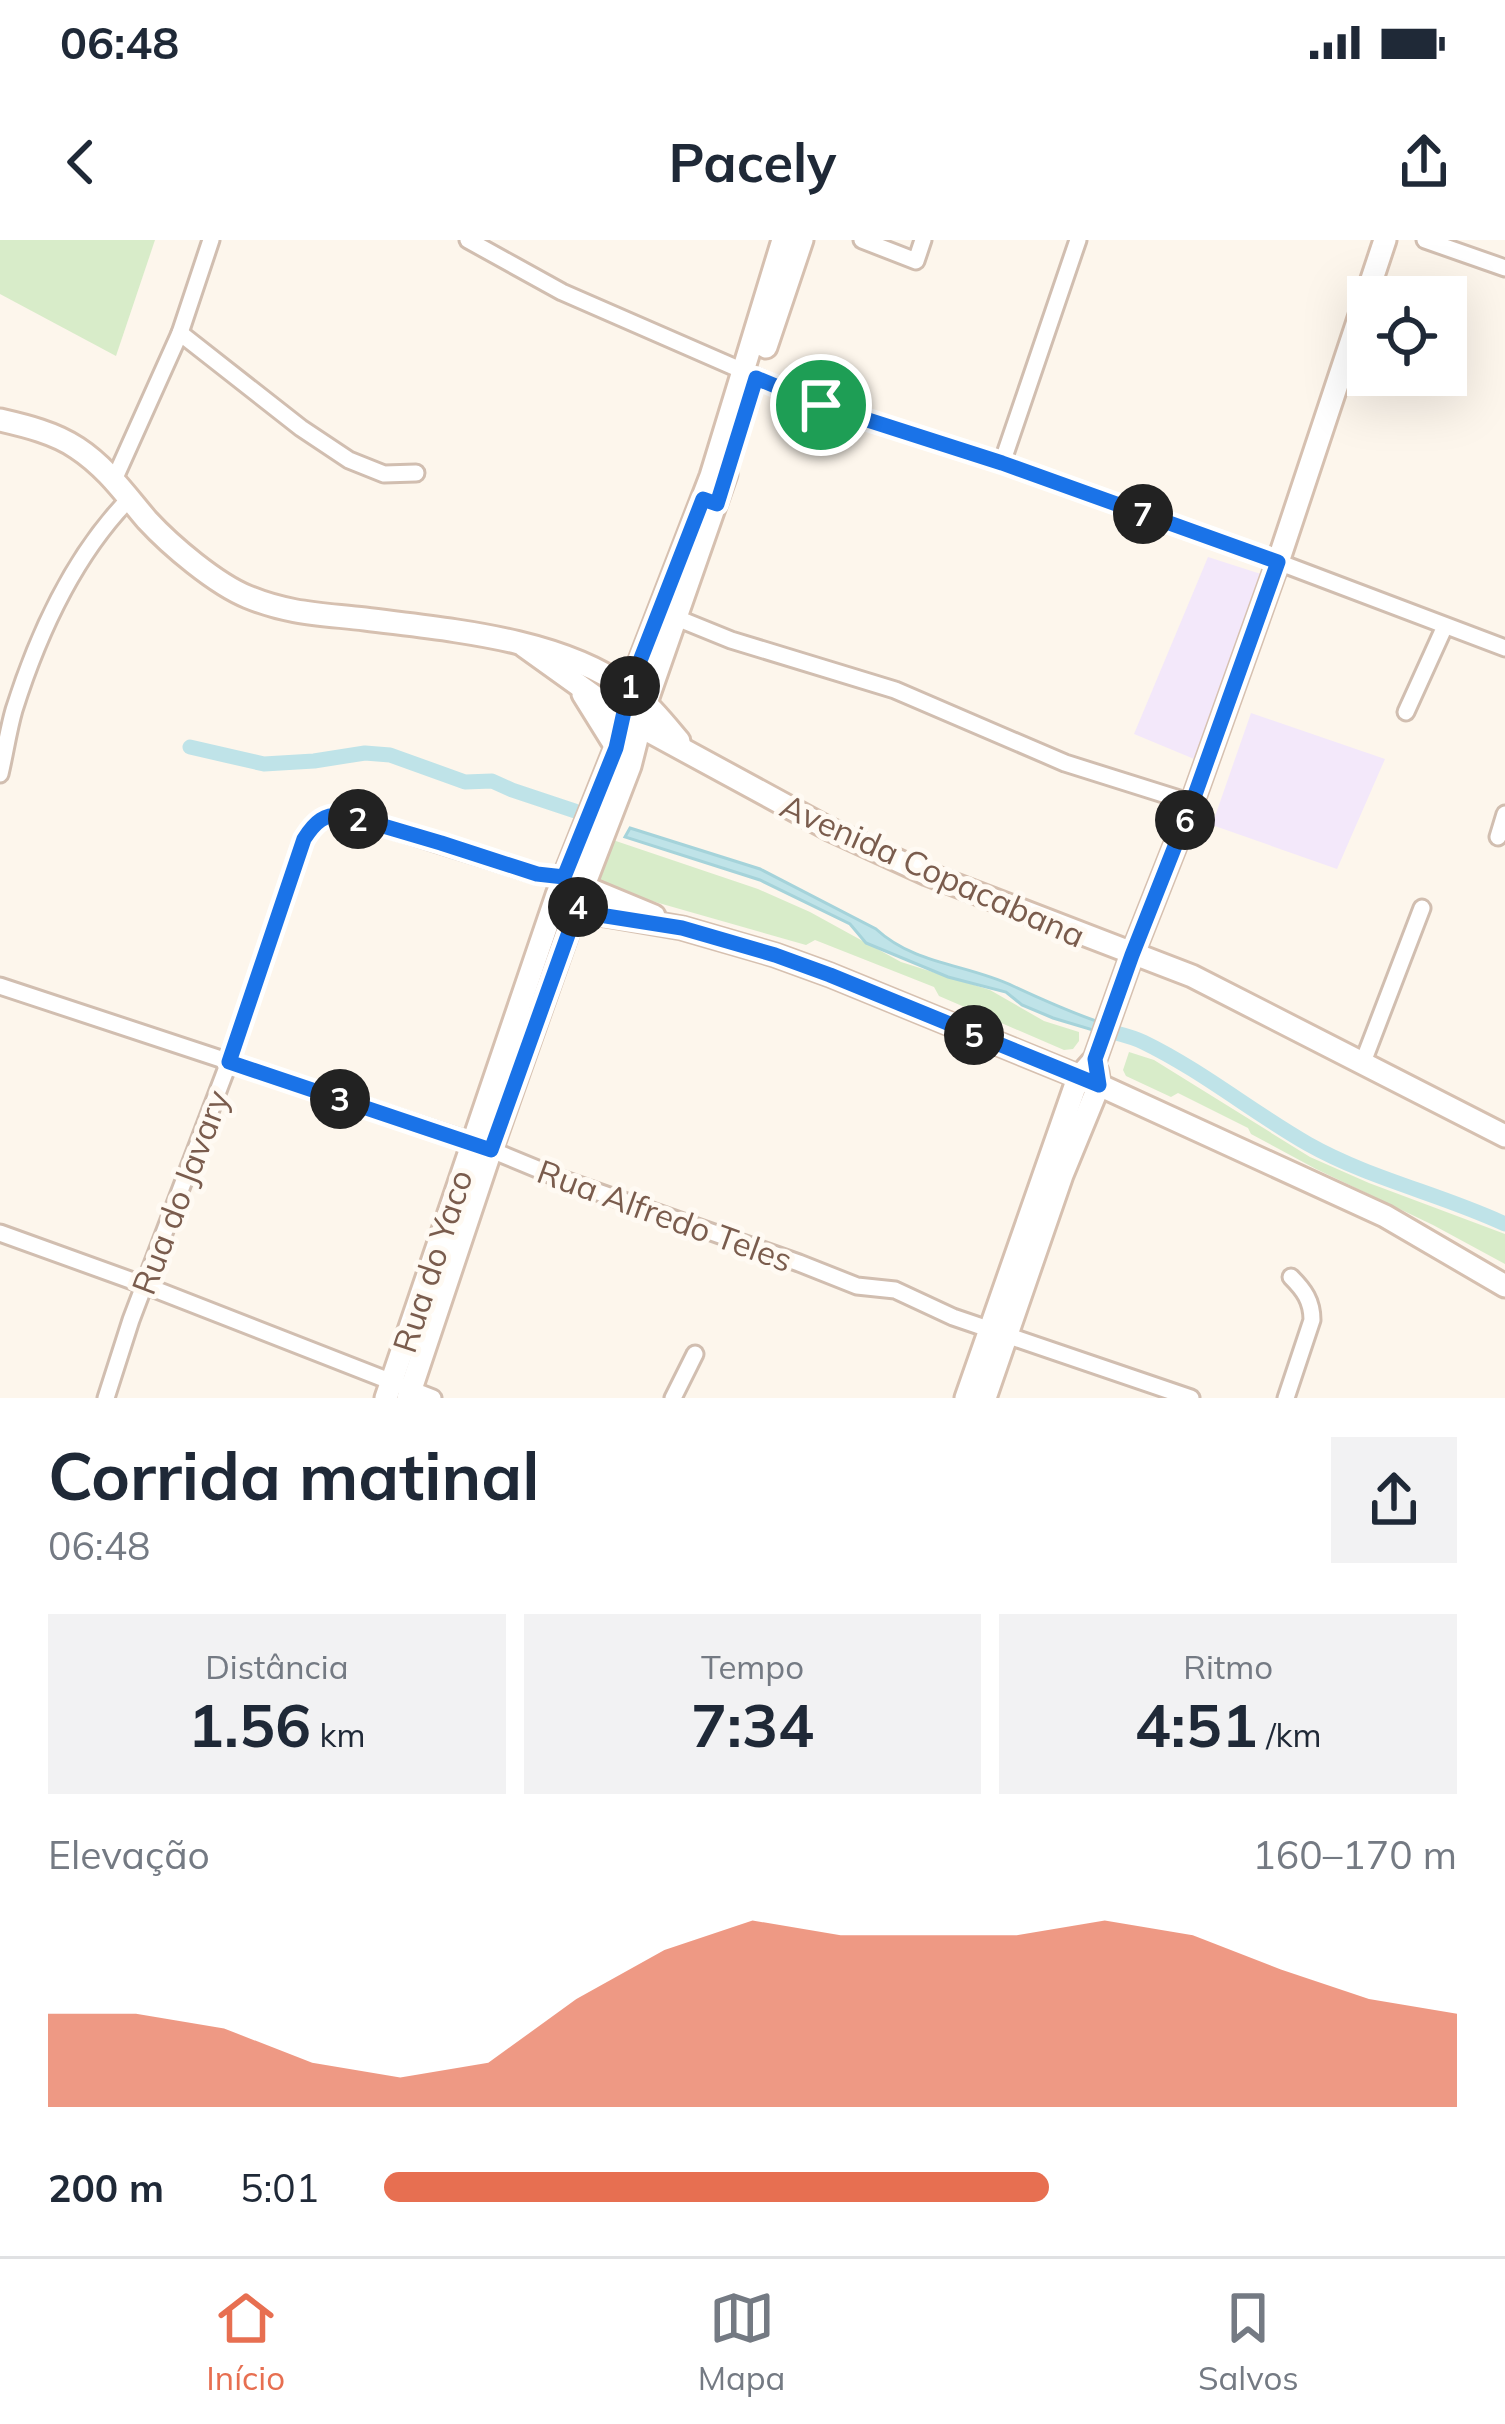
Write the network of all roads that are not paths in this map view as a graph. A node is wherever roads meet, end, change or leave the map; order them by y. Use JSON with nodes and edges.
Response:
{"nodes":[{"id":1,"x":211,"y":240,"type":"edge"},
{"id":2,"x":468,"y":240,"type":"edge"},
{"id":3,"x":783,"y":240,"type":"edge"},
{"id":4,"x":802,"y":240,"type":"edge"},
{"id":5,"x":862,"y":240,"type":"edge"},
{"id":6,"x":923,"y":240,"type":"edge"},
{"id":7,"x":1078,"y":240,"type":"edge"},
{"id":8,"x":1384,"y":240,"type":"edge"},
{"id":9,"x":1425,"y":240,"type":"edge"},
{"id":10,"x":1505,"y":268,"type":"edge"},
{"id":11,"x":180,"y":333,"type":"junction"},
{"id":12,"x":750,"y":375,"type":"junction"},
{"id":13,"x":0,"y":420,"type":"edge"},
{"id":14,"x":1002,"y":463,"type":"junction"},
{"id":15,"x":416,"y":473,"type":"dead end"},
{"id":16,"x":114,"y":480,"type":"junction"},
{"id":17,"x":130,"y":498,"type":"junction"},
{"id":18,"x":1278,"y":562,"type":"junction"},
{"id":19,"x":667,"y":614,"type":"junction"},
{"id":20,"x":1445,"y":626,"type":"junction"},
{"id":21,"x":524,"y":646,"type":"junction"},
{"id":22,"x":1505,"y":648,"type":"edge"},
{"id":23,"x":641,"y":660,"type":"junction"},
{"id":24,"x":601,"y":673,"type":"junction"},
{"id":25,"x":580,"y":688,"type":"junction"},
{"id":26,"x":634,"y":709,"type":"junction"},
{"id":27,"x":7,"y":710,"type":"edge"},
{"id":28,"x":1406,"y":712,"type":"dead end"},
{"id":29,"x":616,"y":748,"type":"junction"},
{"id":30,"x":685,"y":750,"type":"junction"},
{"id":31,"x":630,"y":766,"type":"junction"},
{"id":32,"x":0,"y":775,"type":"edge"},
{"id":33,"x":1192,"y":803,"type":"junction"},
{"id":34,"x":1505,"y":814,"type":"edge"},
{"id":35,"x":1498,"y":837,"type":"dead end"},
{"id":36,"x":571,"y":892,"type":"junction"},
{"id":37,"x":1422,"y":908,"type":"dead end"},
{"id":38,"x":1132,"y":955,"type":"junction"},
{"id":39,"x":0,"y":986,"type":"edge"},
{"id":40,"x":229,"y":1062,"type":"junction"},
{"id":41,"x":1363,"y":1062,"type":"junction"},
{"id":42,"x":1088,"y":1082,"type":"junction"},
{"id":43,"x":1505,"y":1136,"type":"edge"},
{"id":44,"x":481,"y":1146,"type":"junction"},
{"id":45,"x":0,"y":1232,"type":"edge"},
{"id":46,"x":1292,"y":1277,"type":"dead end"},
{"id":47,"x":144,"y":1285,"type":"junction"},
{"id":48,"x":1505,"y":1286,"type":"edge"},
{"id":49,"x":999,"y":1333,"type":"junction"},
{"id":50,"x":695,"y":1354,"type":"dead end"},
{"id":51,"x":406,"y":1393,"type":"edge"},
{"id":52,"x":106,"y":1398,"type":"edge"},
{"id":53,"x":673,"y":1398,"type":"edge"},
{"id":54,"x":966,"y":1398,"type":"edge"},
{"id":55,"x":985,"y":1398,"type":"edge"},
{"id":56,"x":1191,"y":1398,"type":"edge"},
{"id":57,"x":1286,"y":1398,"type":"edge"}],
"edges":[{"from":1,"to":11,"type":"street"},
{"from":2,"to":12,"type":"street"},
{"from":3,"to":12,"type":"street"},
{"from":4,"to":12,"type":"street"},
{"from":5,"to":6,"type":"street"},
{"from":7,"to":14,"type":"street"},
{"from":8,"to":18,"type":"street"},
{"from":9,"to":10,"type":"street"},
{"from":11,"to":15,"type":"street"},
{"from":11,"to":16,"type":"street"},
{"from":12,"to":14,"type":"street"},
{"from":12,"to":19,"type":"street"},
{"from":13,"to":16,"type":"street","name":"Avenida Copacabana"},
{"from":14,"to":18,"type":"street"},
{"from":16,"to":17,"type":"street","name":"Avenida Copacabana"},
{"from":17,"to":21,"type":"street","name":"Avenida Copacabana"},
{"from":17,"to":27,"type":"street"},
{"from":18,"to":20,"type":"street"},
{"from":18,"to":33,"type":"street"},
{"from":19,"to":23,"type":"street"},
{"from":19,"to":26,"type":"street"},
{"from":19,"to":33,"type":"street"},
{"from":20,"to":22,"type":"street"},
{"from":20,"to":28,"type":"street"},
{"from":21,"to":24,"type":"street","name":"Avenida Copacabana"},
{"from":21,"to":25,"type":"street","name":"Avenida Copacabana"},
{"from":23,"to":24,"type":"street"},
{"from":23,"to":26,"type":"street"},
{"from":24,"to":26,"type":"street","name":"Avenida Copacabana"},
{"from":25,"to":26,"type":"street","name":"Avenida Copacabana"},
{"from":25,"to":29,"type":"street"},
{"from":26,"to":29,"type":"street","name":"Rua do Yaco"},
{"from":26,"to":30,"type":"street","name":"Avenida Copacabana"},
{"from":26,"to":31,"type":"street","name":"Rua do Yaco"},
{"from":27,"to":32,"type":"street"},
{"from":29,"to":36,"type":"street","name":"Rua do Yaco"},
{"from":30,"to":31,"type":"street"},
{"from":30,"to":38,"type":"street","name":"Avenida Copacabana"},
{"from":31,"to":36,"type":"street","name":"Rua do Yaco"},
{"from":33,"to":38,"type":"street"},
{"from":34,"to":35,"type":"street"},
{"from":36,"to":40,"type":"street","name":"Rua do Javary"},
{"from":36,"to":42,"type":"street"},
{"from":36,"to":44,"type":"street","name":"Rua do Yaco"},
{"from":37,"to":41,"type":"street"},
{"from":38,"to":41,"type":"street","name":"Avenida Copacabana"},
{"from":38,"to":42,"type":"street"},
{"from":39,"to":40,"type":"street","name":"Rua Alfredo Teles"},
{"from":40,"to":44,"type":"street","name":"Rua Alfredo Teles"},
{"from":40,"to":47,"type":"street","name":"Rua do Javary"},
{"from":41,"to":43,"type":"street","name":"Avenida Copacabana"},
{"from":42,"to":48,"type":"street"},
{"from":42,"to":49,"type":"street"},
{"from":44,"to":49,"type":"street","name":"Rua Alfredo Teles"},
{"from":44,"to":51,"type":"street","name":"Rua do Yaco"},
{"from":45,"to":47,"type":"street"},
{"from":46,"to":57,"type":"street"},
{"from":47,"to":51,"type":"street"},
{"from":47,"to":52,"type":"street","name":"Rua do Javary"},
{"from":49,"to":54,"type":"street"},
{"from":49,"to":55,"type":"street"},
{"from":49,"to":56,"type":"street","name":"Rua Alfredo Teles"},
{"from":50,"to":53,"type":"street"}]}
